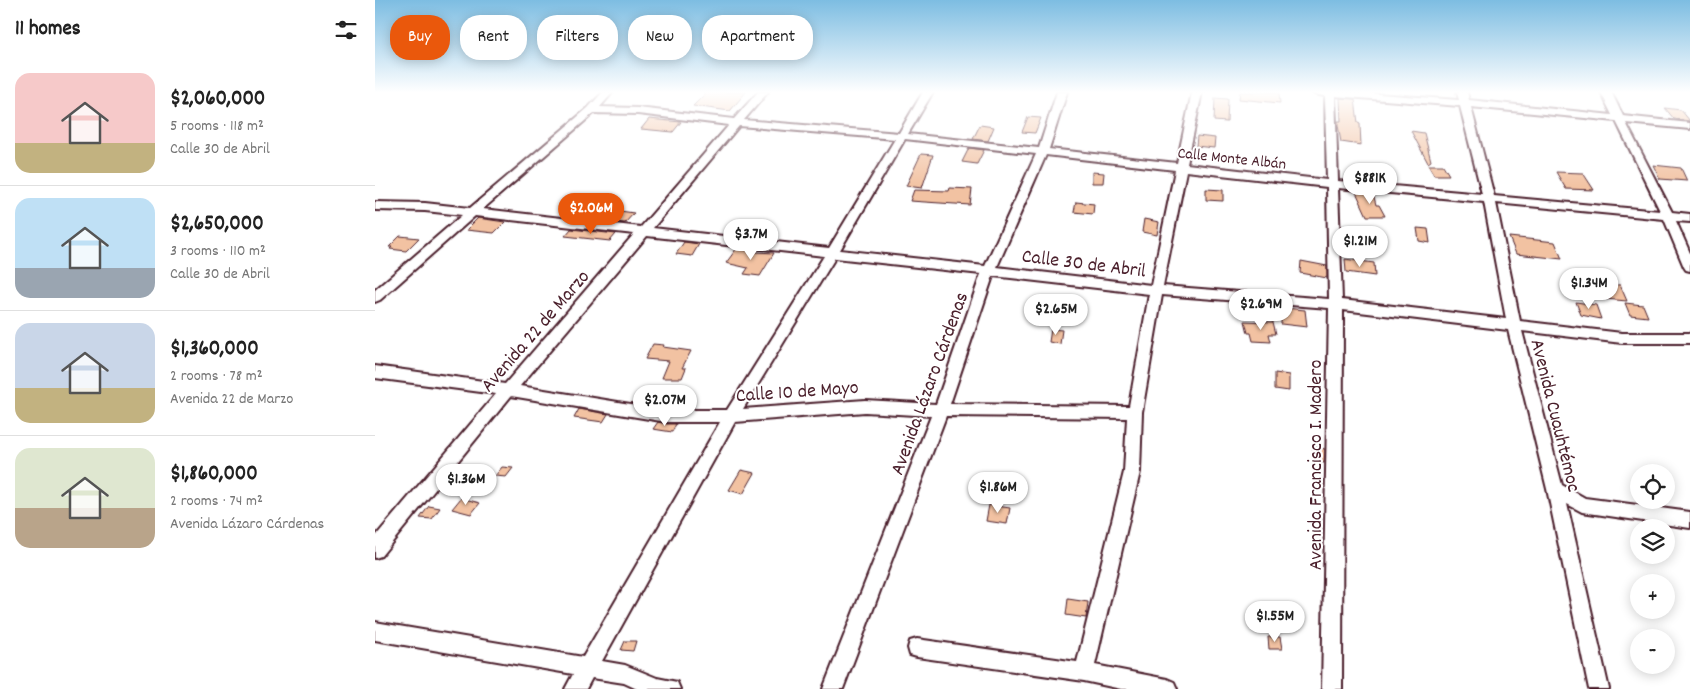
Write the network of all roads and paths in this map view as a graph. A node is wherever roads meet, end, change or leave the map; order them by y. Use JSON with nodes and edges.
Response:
{"nodes":[{"id":1,"x":574,"y":124,"type":"edge"},
{"id":2,"x":737,"y":124,"type":"edge"},
{"id":3,"x":753,"y":124,"type":"edge"},
{"id":4,"x":909,"y":124,"type":"edge"},
{"id":5,"x":1052,"y":124,"type":"edge"},
{"id":6,"x":1190,"y":124,"type":"edge"},
{"id":7,"x":1329,"y":124,"type":"edge"},
{"id":8,"x":1470,"y":124,"type":"edge"},
{"id":9,"x":1624,"y":124,"type":"edge"},
{"id":10,"x":1674,"y":124,"type":"edge"},
{"id":11,"x":1690,"y":126,"type":"edge"},
{"id":12,"x":902,"y":136,"type":"junction"},
{"id":13,"x":1043,"y":151,"type":"junction"},
{"id":14,"x":1181,"y":168,"type":"junction"},
{"id":15,"x":1334,"y":184,"type":"junction"},
{"id":16,"x":1489,"y":199,"type":"junction"},
{"id":17,"x":375,"y":206,"type":"edge"},
{"id":18,"x":474,"y":212,"type":"junction"},
{"id":19,"x":1668,"y":216,"type":"junction"},
{"id":20,"x":1690,"y":218,"type":"edge"},
{"id":21,"x":644,"y":233,"type":"junction"},
{"id":22,"x":832,"y":253,"type":"junction"},
{"id":23,"x":1690,"y":267,"type":"edge"},
{"id":24,"x":989,"y":270,"type":"junction"},
{"id":25,"x":1156,"y":290,"type":"junction"},
{"id":26,"x":375,"y":297,"type":"edge"},
{"id":27,"x":1336,"y":304,"type":"junction"},
{"id":28,"x":1514,"y":325,"type":"junction"},
{"id":29,"x":1690,"y":338,"type":"edge"},
{"id":30,"x":375,"y":372,"type":"edge"},
{"id":31,"x":508,"y":390,"type":"junction"},
{"id":32,"x":941,"y":410,"type":"junction"},
{"id":33,"x":1135,"y":412,"type":"junction"},
{"id":34,"x":731,"y":416,"type":"junction"},
{"id":35,"x":1555,"y":489,"type":"junction"},
{"id":36,"x":1690,"y":520,"type":"edge"},
{"id":37,"x":375,"y":550,"type":"edge"},
{"id":38,"x":375,"y":631,"type":"edge"},
{"id":39,"x":917,"y":648,"type":"dead end"},
{"id":40,"x":588,"y":668,"type":"junction"},
{"id":41,"x":1084,"y":672,"type":"junction"},
{"id":42,"x":575,"y":689,"type":"edge"},
{"id":43,"x":670,"y":689,"type":"edge"},
{"id":44,"x":833,"y":689,"type":"edge"},
{"id":45,"x":1167,"y":689,"type":"edge"},
{"id":46,"x":1332,"y":689,"type":"edge"},
{"id":47,"x":1599,"y":689,"type":"edge"}],
"edges":[{"from":1,"to":18,"type":"street"},
{"from":2,"to":21,"type":"street","name":"Avenida 22 de Marzo"},
{"from":3,"to":12,"type":"street","name":"Calle Monte Albán"},
{"from":4,"to":12,"type":"street"},
{"from":5,"to":13,"type":"street","name":"Avenida Lázaro Cárdenas"},
{"from":6,"to":14,"type":"street"},
{"from":7,"to":15,"type":"street","name":"Avenida Francisco I. Madero"},
{"from":8,"to":16,"type":"street","name":"Avenida Cuauhtémoc"},
{"from":9,"to":19,"type":"street"},
{"from":10,"to":11,"type":"street"},
{"from":12,"to":13,"type":"street","name":"Calle Monte Albán"},
{"from":12,"to":22,"type":"street"},
{"from":13,"to":14,"type":"street","name":"Calle Monte Albán"},
{"from":13,"to":24,"type":"street","name":"Avenida Lázaro Cárdenas"},
{"from":14,"to":15,"type":"street","name":"Calle Monte Albán"},
{"from":14,"to":25,"type":"street"},
{"from":15,"to":16,"type":"street","name":"Calle Monte Albán"},
{"from":15,"to":27,"type":"street","name":"Avenida Francisco I. Madero"},
{"from":16,"to":19,"type":"street","name":"Calle Monte Albán"},
{"from":16,"to":28,"type":"street","name":"Avenida Cuauhtémoc"},
{"from":17,"to":18,"type":"street"},
{"from":18,"to":21,"type":"street","name":"Calle 30 de Abril"},
{"from":18,"to":26,"type":"street"},
{"from":19,"to":20,"type":"street","name":"Calle Monte Albán"},
{"from":19,"to":23,"type":"street"},
{"from":21,"to":22,"type":"street","name":"Calle 30 de Abril"},
{"from":21,"to":31,"type":"street","name":"Avenida 22 de Marzo"},
{"from":22,"to":24,"type":"street","name":"Calle 30 de Abril"},
{"from":22,"to":34,"type":"street"},
{"from":24,"to":25,"type":"street","name":"Calle 30 de Abril"},
{"from":24,"to":32,"type":"street","name":"Avenida Lázaro Cárdenas"},
{"from":25,"to":27,"type":"street","name":"Calle 30 de Abril"},
{"from":25,"to":33,"type":"street"},
{"from":27,"to":28,"type":"street","name":"Calle 30 de Abril"},
{"from":27,"to":46,"type":"street","name":"Avenida Francisco I. Madero"},
{"from":28,"to":29,"type":"street","name":"Calle 30 de Abril"},
{"from":28,"to":35,"type":"street","name":"Avenida Cuauhtémoc"},
{"from":30,"to":31,"type":"street","name":"Calle 10 de Mayo"},
{"from":31,"to":34,"type":"street","name":"Calle 10 de Mayo"},
{"from":31,"to":37,"type":"street","name":"Avenida 22 de Marzo"},
{"from":32,"to":33,"type":"street","name":"Calle 10 de Mayo"},
{"from":32,"to":34,"type":"street","name":"Calle 10 de Mayo"},
{"from":32,"to":44,"type":"street","name":"Avenida Lázaro Cárdenas"},
{"from":33,"to":41,"type":"street"},
{"from":34,"to":40,"type":"street"},
{"from":35,"to":36,"type":"street"},
{"from":35,"to":47,"type":"street","name":"Avenida Cuauhtémoc"},
{"from":38,"to":40,"type":"street"},
{"from":39,"to":41,"type":"street"},
{"from":40,"to":42,"type":"street"},
{"from":40,"to":43,"type":"street"},
{"from":41,"to":45,"type":"street"}]}
